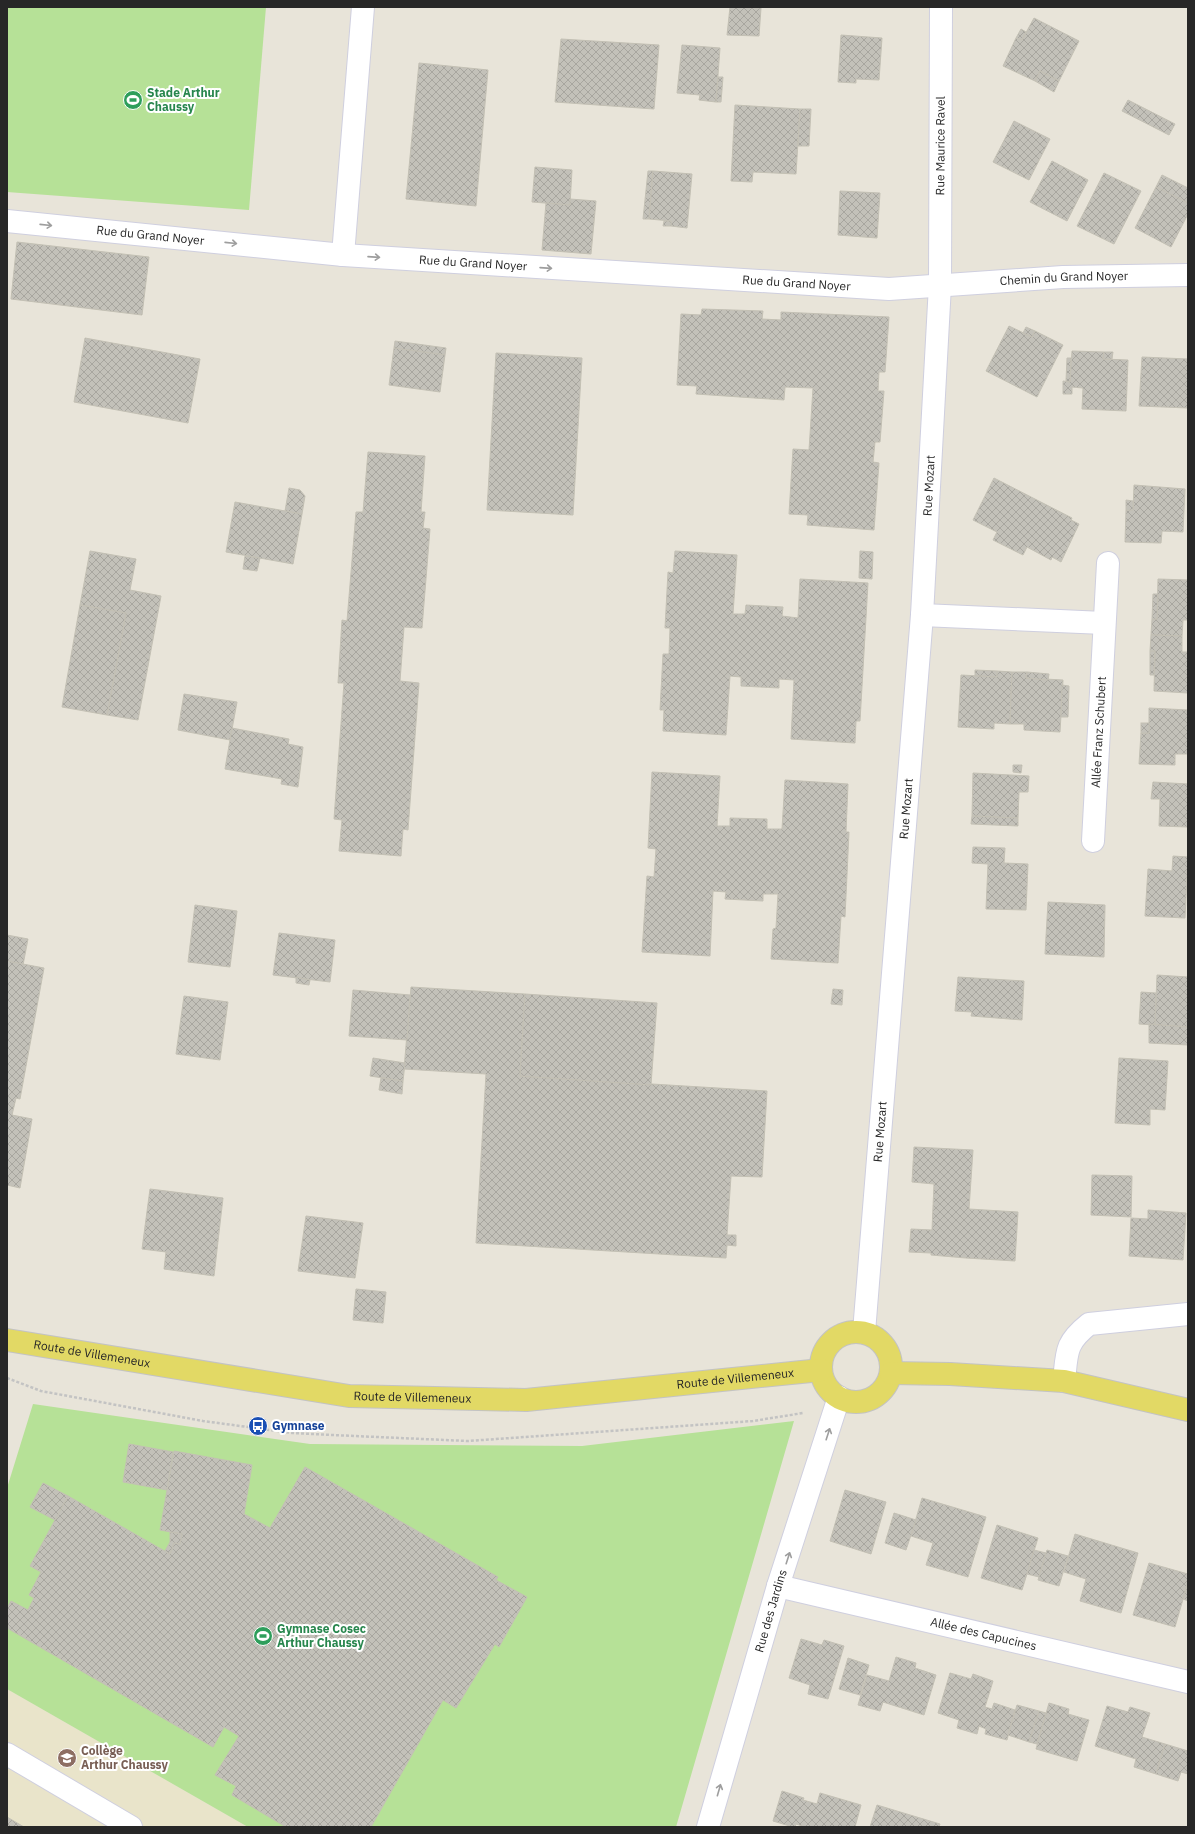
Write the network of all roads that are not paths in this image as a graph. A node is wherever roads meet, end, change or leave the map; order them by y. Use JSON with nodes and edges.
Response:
{"nodes":[{"id":1,"x":363,"y":7,"type":"edge"},
{"id":2,"x":941,"y":7,"type":"edge"},
{"id":3,"x":7,"y":221,"type":"edge"},
{"id":4,"x":343,"y":255,"type":"junction"},
{"id":5,"x":1188,"y":275,"type":"edge"},
{"id":6,"x":940,"y":286,"type":"junction"},
{"id":7,"x":1108,"y":563,"type":"dead end"},
{"id":8,"x":922,"y":615,"type":"junction"},
{"id":9,"x":1104,"y":624,"type":"junction"},
{"id":10,"x":1093,"y":840,"type":"dead end"},
{"id":11,"x":1188,"y":1314,"type":"edge"},
{"id":12,"x":864,"y":1332,"type":"junction"},
{"id":13,"x":7,"y":1340,"type":"edge"},
{"id":14,"x":821,"y":1370,"type":"junction"},
{"id":15,"x":891,"y":1373,"type":"junction"},
{"id":16,"x":1064,"y":1381,"type":"junction"},
{"id":17,"x":840,"y":1397,"type":"junction"},
{"id":18,"x":1188,"y":1410,"type":"edge"},
{"id":19,"x":778,"y":1586,"type":"junction"},
{"id":20,"x":1188,"y":1682,"type":"edge"},
{"id":21,"x":7,"y":1754,"type":"edge"},
{"id":22,"x":131,"y":1827,"type":"edge"},
{"id":23,"x":708,"y":1827,"type":"edge"}],
"edges":[{"from":1,"to":4,"type":"street"},
{"from":2,"to":6,"type":"street","name":"Rue Maurice Ravel"},
{"from":3,"to":4,"type":"street","name":"Rue du Grand Noyer","one_way":true},
{"from":4,"to":6,"type":"street","name":"Rue du Grand Noyer","one_way":true},
{"from":5,"to":6,"type":"street","name":"Chemin du Grand Noyer"},
{"from":6,"to":8,"type":"street","name":"Rue Mozart"},
{"from":7,"to":9,"type":"street","name":"Allée Franz Schubert"},
{"from":8,"to":9,"type":"street"},
{"from":8,"to":12,"type":"street","name":"Rue Mozart"},
{"from":9,"to":10,"type":"street","name":"Allée Franz Schubert"},
{"from":11,"to":16,"type":"street"},
{"from":12,"to":14,"type":"main road"},
{"from":12,"to":15,"type":"main road"},
{"from":13,"to":14,"type":"main road","name":"Route de Villemeneux"},
{"from":14,"to":17,"type":"main road"},
{"from":15,"to":16,"type":"main road"},
{"from":15,"to":17,"type":"main road"},
{"from":16,"to":18,"type":"main road"},
{"from":19,"to":17,"type":"street","name":"Rue des Jardins","one_way":true},
{"from":19,"to":20,"type":"street","name":"Allée des Capucines"},
{"from":23,"to":19,"type":"street","name":"Rue des Jardins","one_way":true},
{"from":21,"to":22,"type":"street"}]}
